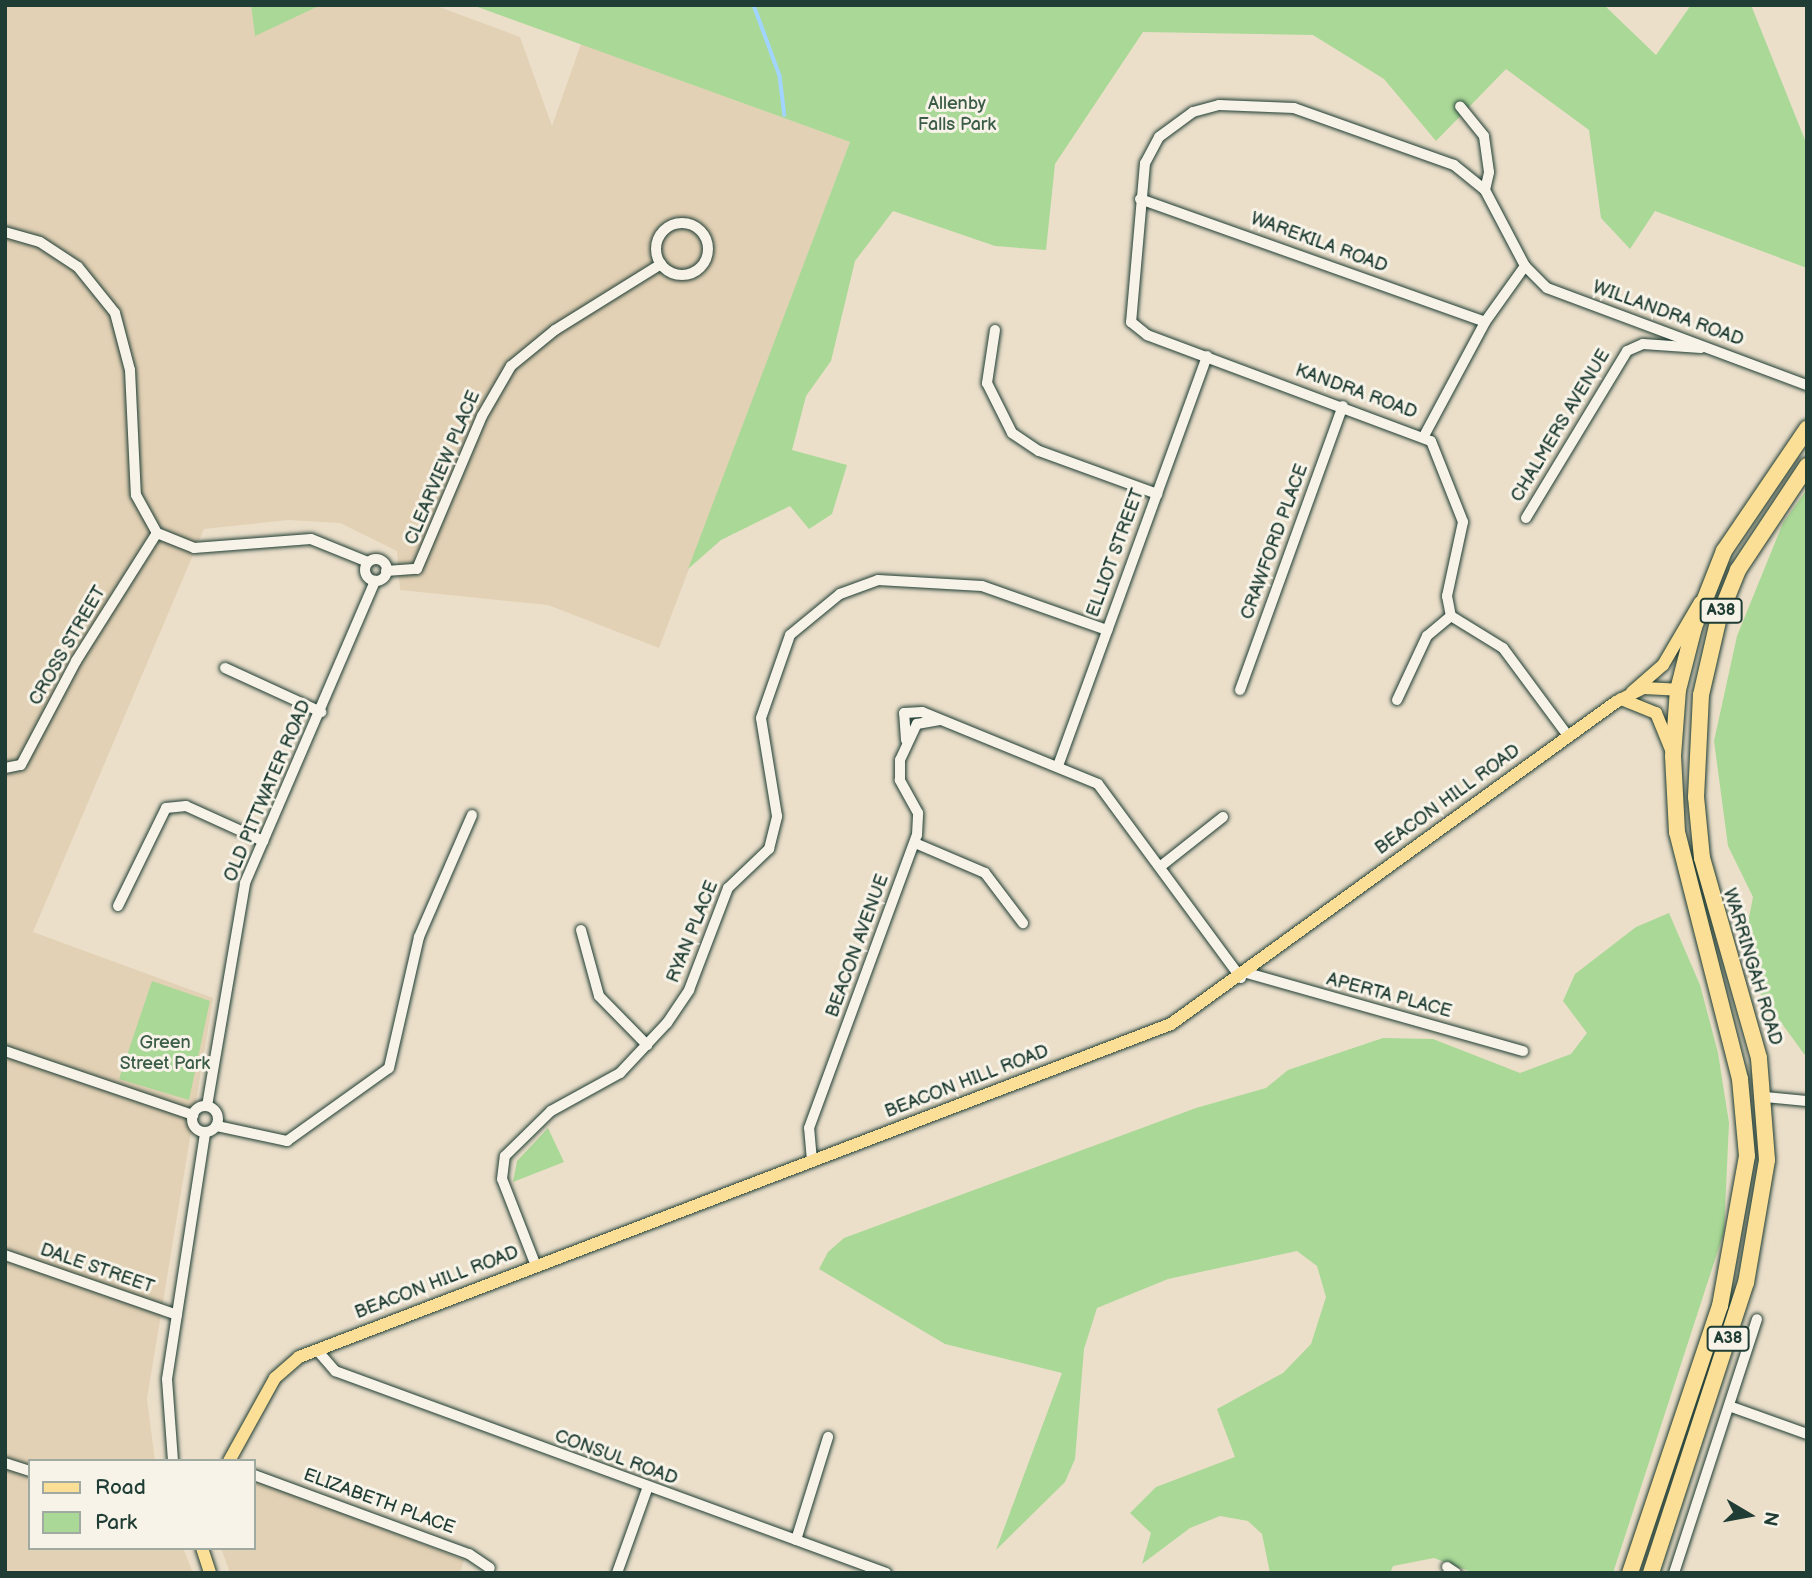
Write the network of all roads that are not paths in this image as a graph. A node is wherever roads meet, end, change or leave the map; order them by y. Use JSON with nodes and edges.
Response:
{"nodes":[{"id":1,"x":1460,"y":106,"type":"dead end"},
{"id":2,"x":1485,"y":190,"type":"junction"},
{"id":3,"x":1140,"y":199,"type":"junction"},
{"id":4,"x":5,"y":232,"type":"edge"},
{"id":5,"x":661,"y":264,"type":"junction"},
{"id":6,"x":1525,"y":266,"type":"junction"},
{"id":7,"x":1485,"y":323,"type":"junction"},
{"id":8,"x":995,"y":330,"type":"dead end"},
{"id":9,"x":1708,"y":347,"type":"junction"},
{"id":10,"x":1208,"y":356,"type":"junction"},
{"id":11,"x":1807,"y":386,"type":"edge"},
{"id":12,"x":1343,"y":406,"type":"junction"},
{"id":13,"x":1807,"y":429,"type":"edge"},
{"id":14,"x":1424,"y":436,"type":"junction"},
{"id":15,"x":1807,"y":466,"type":"edge"},
{"id":16,"x":1157,"y":494,"type":"junction"},
{"id":17,"x":1527,"y":518,"type":"dead end"},
{"id":18,"x":157,"y":533,"type":"junction"},
{"id":19,"x":368,"y":562,"type":"junction"},
{"id":20,"x":386,"y":570,"type":"junction"},
{"id":21,"x":375,"y":581,"type":"junction"},
{"id":22,"x":1704,"y":596,"type":"junction"},
{"id":23,"x":1451,"y":616,"type":"junction"},
{"id":24,"x":1107,"y":629,"type":"junction"},
{"id":25,"x":225,"y":668,"type":"dead end"},
{"id":26,"x":1240,"y":690,"type":"dead end"},
{"id":27,"x":1678,"y":690,"type":"junction"},
{"id":28,"x":1701,"y":695,"type":"junction"},
{"id":29,"x":1627,"y":696,"type":"junction"},
{"id":30,"x":1397,"y":700,"type":"dead end"},
{"id":31,"x":321,"y":712,"type":"junction"},
{"id":32,"x":940,"y":720,"type":"junction"},
{"id":33,"x":1569,"y":736,"type":"junction"},
{"id":34,"x":906,"y":743,"type":"junction"},
{"id":35,"x":1673,"y":756,"type":"junction"},
{"id":36,"x":1059,"y":763,"type":"junction"},
{"id":37,"x":5,"y":768,"type":"edge"},
{"id":38,"x":472,"y":815,"type":"dead end"},
{"id":39,"x":1223,"y":817,"type":"dead end"},
{"id":40,"x":262,"y":841,"type":"junction"},
{"id":41,"x":915,"y":843,"type":"junction"},
{"id":42,"x":1161,"y":866,"type":"junction"},
{"id":43,"x":118,"y":906,"type":"dead end"},
{"id":44,"x":1023,"y":923,"type":"dead end"},
{"id":45,"x":581,"y":930,"type":"dead end"},
{"id":46,"x":1244,"y":975,"type":"junction"},
{"id":47,"x":647,"y":1045,"type":"junction"},
{"id":48,"x":5,"y":1051,"type":"edge"},
{"id":49,"x":1523,"y":1051,"type":"dead end"},
{"id":50,"x":1765,"y":1097,"type":"junction"},
{"id":51,"x":1744,"y":1101,"type":"junction"},
{"id":52,"x":1807,"y":1101,"type":"edge"},
{"id":53,"x":207,"y":1106,"type":"junction"},
{"id":54,"x":193,"y":1115,"type":"junction"},
{"id":55,"x":217,"y":1126,"type":"junction"},
{"id":56,"x":205,"y":1132,"type":"junction"},
{"id":57,"x":812,"y":1161,"type":"junction"},
{"id":58,"x":5,"y":1255,"type":"edge"},
{"id":59,"x":536,"y":1266,"type":"junction"},
{"id":60,"x":177,"y":1315,"type":"junction"},
{"id":61,"x":1757,"y":1318,"type":"dead end"},
{"id":62,"x":317,"y":1350,"type":"junction"},
{"id":63,"x":1730,"y":1406,"type":"junction"},
{"id":64,"x":1807,"y":1434,"type":"edge"},
{"id":65,"x":828,"y":1437,"type":"dead end"},
{"id":66,"x":172,"y":1456,"type":"edge"},
{"id":67,"x":230,"y":1459,"type":"edge"},
{"id":68,"x":5,"y":1463,"type":"edge"},
{"id":69,"x":28,"y":1471,"type":"edge"},
{"id":70,"x":256,"y":1476,"type":"edge"},
{"id":71,"x":647,"y":1489,"type":"junction"},
{"id":72,"x":1666,"y":1525,"type":"junction"},
{"id":73,"x":1688,"y":1533,"type":"junction"},
{"id":74,"x":796,"y":1540,"type":"junction"},
{"id":75,"x":203,"y":1550,"type":"edge"},
{"id":76,"x":490,"y":1568,"type":"dead end"},
{"id":77,"x":210,"y":1573,"type":"edge"},
{"id":78,"x":617,"y":1573,"type":"edge"},
{"id":79,"x":886,"y":1573,"type":"edge"},
{"id":80,"x":1630,"y":1573,"type":"edge"},
{"id":81,"x":1651,"y":1573,"type":"edge"},
{"id":82,"x":1674,"y":1573,"type":"edge"}],
"edges":[{"from":1,"to":2,"type":"street"},
{"from":2,"to":3,"type":"street"},
{"from":2,"to":6,"type":"street","name":"WILLANDRA ROAD"},
{"from":3,"to":7,"type":"street","name":"WAREKILA ROAD"},
{"from":3,"to":10,"type":"street","name":"KANDRA ROAD"},
{"from":4,"to":18,"type":"street"},
{"from":5,"to":5,"type":"street"},
{"from":5,"to":20,"type":"street","name":"CLEARVIEW PLACE"},
{"from":6,"to":7,"type":"street"},
{"from":6,"to":9,"type":"street","name":"WILLANDRA ROAD"},
{"from":7,"to":14,"type":"street"},
{"from":8,"to":16,"type":"street"},
{"from":9,"to":11,"type":"street","name":"WILLANDRA ROAD"},
{"from":9,"to":17,"type":"street","name":"CHALMERS AVENUE"},
{"from":10,"to":12,"type":"street","name":"KANDRA ROAD"},
{"from":10,"to":16,"type":"street","name":"ELLIOT STREET"},
{"from":12,"to":14,"type":"street","name":"KANDRA ROAD"},
{"from":12,"to":26,"type":"street","name":"CRAWFORD PLACE"},
{"from":13,"to":22,"type":"highway","number":"A38"},
{"from":14,"to":23,"type":"street","name":"KANDRA ROAD"},
{"from":15,"to":28,"type":"highway","name":"WARRINGAH ROAD","number":"A38"},
{"from":16,"to":24,"type":"street","name":"ELLIOT STREET"},
{"from":18,"to":19,"type":"street"},
{"from":18,"to":37,"type":"street","name":"CROSS STREET"},
{"from":19,"to":20,"type":"street"},
{"from":19,"to":21,"type":"street"},
{"from":20,"to":21,"type":"street"},
{"from":21,"to":31,"type":"street","name":"OLD PITTWATER ROAD"},
{"from":22,"to":27,"type":"highway","number":"A38"},
{"from":22,"to":29,"type":"main road"},
{"from":23,"to":30,"type":"street"},
{"from":23,"to":33,"type":"street"},
{"from":24,"to":36,"type":"street","name":"ELLIOT STREET"},
{"from":24,"to":47,"type":"street","name":"RYAN PLACE"},
{"from":25,"to":31,"type":"street"},
{"from":27,"to":28,"type":"highway"},
{"from":27,"to":29,"type":"main road"},
{"from":27,"to":35,"type":"highway","number":"A38"},
{"from":28,"to":50,"type":"highway","name":"WARRINGAH ROAD","number":"A38"},
{"from":29,"to":33,"type":"main road","name":"BEACON HILL ROAD"},
{"from":29,"to":35,"type":"main road"},
{"from":31,"to":40,"type":"street","name":"OLD PITTWATER ROAD"},
{"from":32,"to":34,"type":"street"},
{"from":32,"to":34,"type":"street","name":"BEACON AVENUE"},
{"from":32,"to":36,"type":"street","name":"BEACON AVENUE"},
{"from":33,"to":46,"type":"main road","name":"BEACON HILL ROAD"},
{"from":34,"to":41,"type":"street","name":"BEACON AVENUE"},
{"from":35,"to":51,"type":"highway","number":"A38"},
{"from":36,"to":42,"type":"street","name":"BEACON AVENUE"},
{"from":38,"to":55,"type":"street"},
{"from":39,"to":42,"type":"street"},
{"from":40,"to":43,"type":"street"},
{"from":40,"to":53,"type":"street","name":"OLD PITTWATER ROAD"},
{"from":41,"to":44,"type":"street"},
{"from":41,"to":57,"type":"street","name":"BEACON AVENUE"},
{"from":42,"to":46,"type":"street","name":"BEACON AVENUE"},
{"from":45,"to":47,"type":"street"},
{"from":46,"to":49,"type":"street","name":"APERTA PLACE"},
{"from":46,"to":57,"type":"main road","name":"BEACON HILL ROAD"},
{"from":47,"to":59,"type":"street","name":"RYAN PLACE"},
{"from":48,"to":54,"type":"street"},
{"from":50,"to":51,"type":"highway"},
{"from":50,"to":52,"type":"street"},
{"from":50,"to":72,"type":"highway","name":"WARRINGAH ROAD","number":"A38"},
{"from":51,"to":80,"type":"highway","number":"A38"},
{"from":53,"to":54,"type":"street"},
{"from":53,"to":55,"type":"street"},
{"from":54,"to":56,"type":"street"},
{"from":55,"to":56,"type":"street"},
{"from":56,"to":60,"type":"street"},
{"from":57,"to":59,"type":"main road","name":"BEACON HILL ROAD"},
{"from":58,"to":60,"type":"street","name":"DALE STREET"},
{"from":59,"to":62,"type":"main road","name":"BEACON HILL ROAD"},
{"from":60,"to":66,"type":"street"},
{"from":61,"to":63,"type":"street"},
{"from":62,"to":67,"type":"main road","name":"BEACON HILL ROAD"},
{"from":62,"to":71,"type":"street","name":"CONSUL ROAD"},
{"from":63,"to":64,"type":"street"},
{"from":63,"to":73,"type":"street"},
{"from":65,"to":74,"type":"street"},
{"from":68,"to":69,"type":"street"},
{"from":70,"to":76,"type":"street","name":"ELIZABETH PLACE"},
{"from":71,"to":74,"type":"street","name":"CONSUL ROAD"},
{"from":71,"to":78,"type":"street"},
{"from":72,"to":73,"type":"street"},
{"from":72,"to":81,"type":"highway","name":"WARRINGAH ROAD","number":"A38"},
{"from":73,"to":82,"type":"street"},
{"from":74,"to":79,"type":"street","name":"CONSUL ROAD"},
{"from":75,"to":77,"type":"main road"}]}
